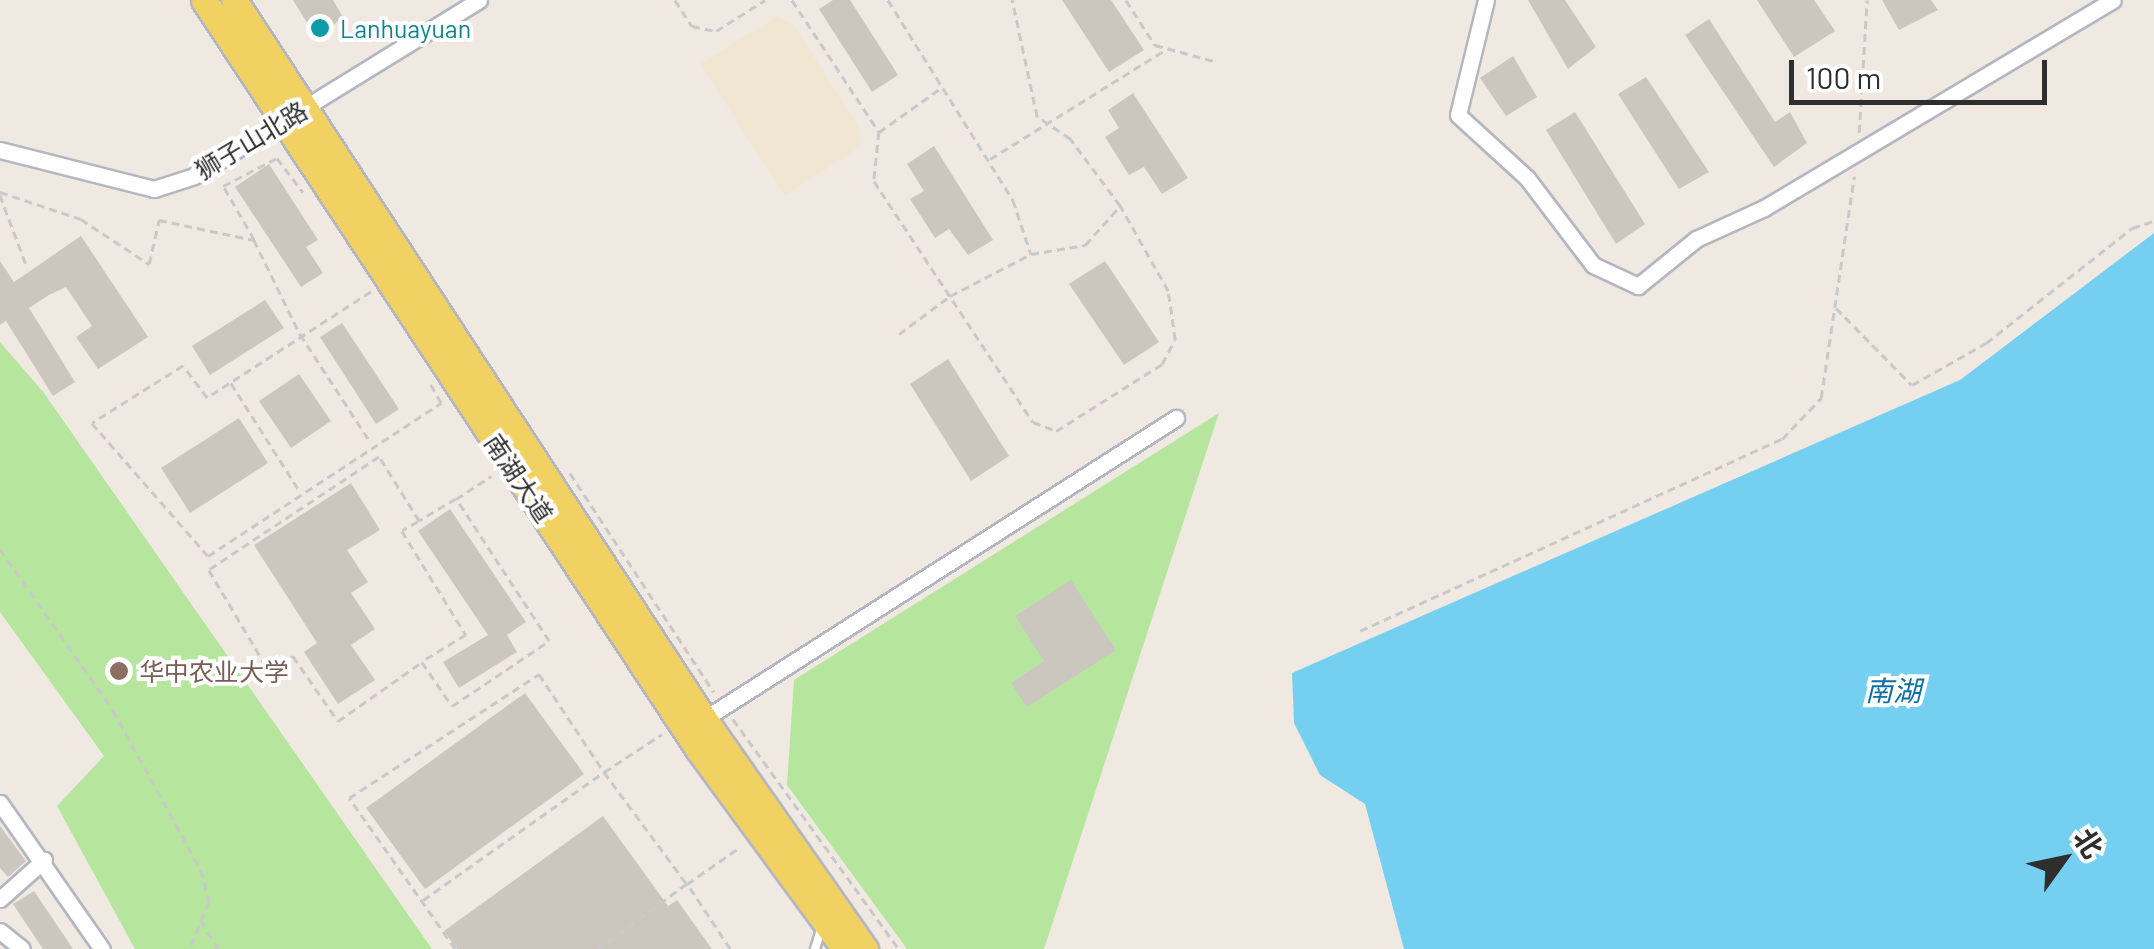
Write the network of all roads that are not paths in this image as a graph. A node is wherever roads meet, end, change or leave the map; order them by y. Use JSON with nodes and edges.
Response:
{"nodes":[{"id":1,"x":204,"y":0,"type":"edge"},
{"id":2,"x":234,"y":0,"type":"edge"},
{"id":3,"x":479,"y":0,"type":"edge"},
{"id":4,"x":1486,"y":0,"type":"edge"},
{"id":5,"x":2113,"y":0,"type":"edge"},
{"id":6,"x":293,"y":115,"type":"junction"},
{"id":7,"x":0,"y":150,"type":"edge"},
{"id":8,"x":1176,"y":418,"type":"dead end"},
{"id":9,"x":703,"y":716,"type":"junction"},
{"id":10,"x":0,"y":803,"type":"edge"},
{"id":11,"x":44,"y":860,"type":"junction"},
{"id":12,"x":0,"y":899,"type":"edge"},
{"id":13,"x":824,"y":920,"type":"junction"},
{"id":14,"x":0,"y":931,"type":"edge"},
{"id":15,"x":22,"y":949,"type":"edge"},
{"id":16,"x":102,"y":949,"type":"edge"},
{"id":17,"x":815,"y":949,"type":"edge"},
{"id":18,"x":845,"y":949,"type":"edge"},
{"id":19,"x":864,"y":949,"type":"edge"}],
"edges":[{"from":1,"to":6,"type":"main road","name":"南湖大道"},
{"from":2,"to":6,"type":"main road","name":"南湖大道"},
{"from":3,"to":6,"type":"street","name":"狮子山北路"},
{"from":4,"to":5,"type":"street"},
{"from":6,"to":7,"type":"street","name":"狮子山北路"},
{"from":6,"to":9,"type":"main road","name":"南湖大道"},
{"from":6,"to":9,"type":"main road","name":"南湖大道"},
{"from":8,"to":9,"type":"street"},
{"from":9,"to":13,"type":"main road","name":"南湖大道"},
{"from":9,"to":19,"type":"main road","name":"南湖大道"},
{"from":10,"to":11,"type":"street"},
{"from":11,"to":12,"type":"street"},
{"from":11,"to":16,"type":"street"},
{"from":13,"to":17,"type":"lane"},
{"from":13,"to":18,"type":"main road","name":"南湖大道"},
{"from":14,"to":15,"type":"street"}]}
